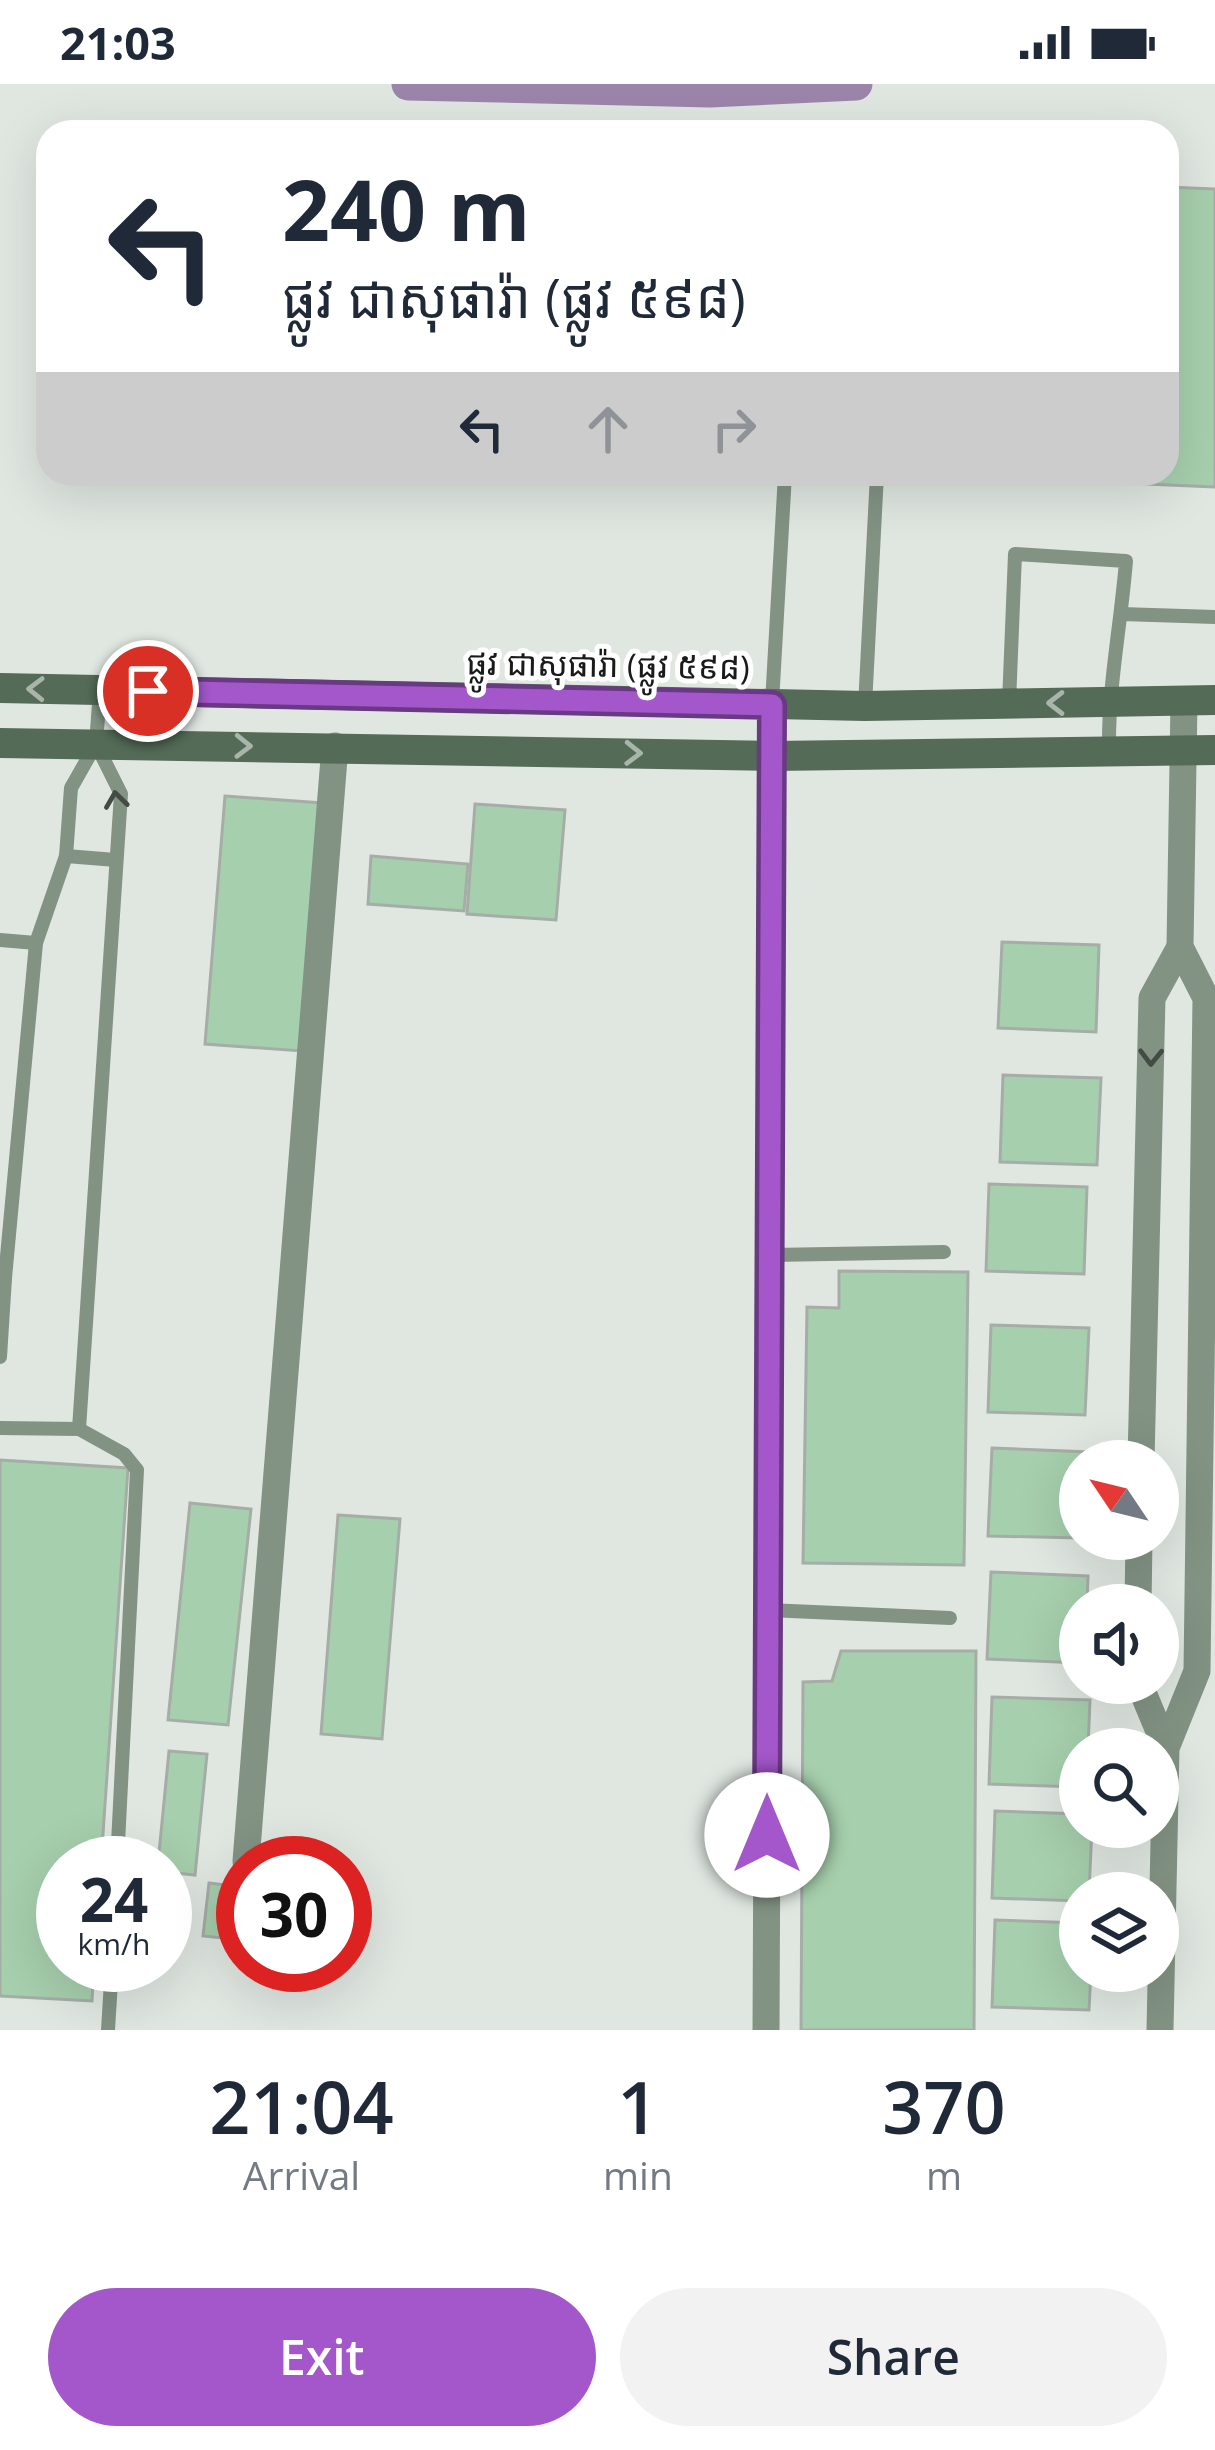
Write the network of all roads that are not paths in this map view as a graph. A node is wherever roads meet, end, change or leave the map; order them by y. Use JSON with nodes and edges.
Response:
{"nodes":[{"id":1,"x":784,"y":486,"type":"edge"},
{"id":2,"x":876,"y":486,"type":"edge"},
{"id":3,"x":1121,"y":614,"type":"junction"},
{"id":4,"x":1215,"y":617,"type":"edge"},
{"id":5,"x":0,"y":688,"type":"edge"},
{"id":6,"x":100,"y":690,"type":"junction"},
{"id":7,"x":1199,"y":700,"type":"edge"},
{"id":8,"x":1108,"y":702,"type":"junction"},
{"id":9,"x":1009,"y":703,"type":"junction"},
{"id":10,"x":772,"y":705,"type":"junction"},
{"id":11,"x":865,"y":706,"type":"junction"},
{"id":12,"x":0,"y":742,"type":"edge"},
{"id":13,"x":96,"y":744,"type":"junction"},
{"id":14,"x":334,"y":746,"type":"junction"},
{"id":15,"x":1183,"y":750,"type":"junction"},
{"id":16,"x":1215,"y":750,"type":"edge"},
{"id":17,"x":1108,"y":752,"type":"junction"},
{"id":18,"x":773,"y":756,"type":"junction"},
{"id":19,"x":66,"y":856,"type":"junction"},
{"id":20,"x":116,"y":860,"type":"junction"},
{"id":21,"x":0,"y":940,"type":"edge"},
{"id":22,"x":36,"y":943,"type":"junction"},
{"id":23,"x":1180,"y":947,"type":"junction"},
{"id":24,"x":944,"y":1252,"type":"dead end"},
{"id":25,"x":772,"y":1255,"type":"junction"},
{"id":26,"x":3,"y":1278,"type":"edge"},
{"id":27,"x":0,"y":1357,"type":"edge"},
{"id":28,"x":0,"y":1428,"type":"edge"},
{"id":29,"x":79,"y":1429,"type":"junction"},
{"id":30,"x":1141,"y":1440,"type":"edge"},
{"id":31,"x":768,"y":1610,"type":"junction"},
{"id":32,"x":950,"y":1618,"type":"dead end"},
{"id":33,"x":1174,"y":1728,"type":"edge"},
{"id":34,"x":118,"y":1836,"type":"edge"},
{"id":35,"x":248,"y":1836,"type":"edge"},
{"id":36,"x":1164,"y":1848,"type":"edge"},
{"id":37,"x":110,"y":1992,"type":"edge"},
{"id":38,"x":108,"y":2030,"type":"edge"},
{"id":39,"x":766,"y":2030,"type":"edge"},
{"id":40,"x":1160,"y":2030,"type":"edge"}],
"edges":[{"from":1,"to":10,"type":"lane"},
{"from":2,"to":11,"type":"lane"},
{"from":3,"to":4,"type":"lane"},
{"from":3,"to":8,"type":"lane"},
{"from":3,"to":9,"type":"lane"},
{"from":6,"to":5,"type":"main road","name":"ផ្លូវ ជាសុផារ៉ា (ផ្លូវ ៥៩៨)","one_way":true},
{"from":6,"to":10,"type":"main road","name":"ផ្លូវ ជាសុផារ៉ា (ផ្លូវ ៥៩៨)"},
{"from":6,"to":13,"type":"lane"},
{"from":7,"to":8,"type":"main road","name":"ផ្លូវ ជាសុផារ៉ា (ផ្លូវ ៥៩៨)"},
{"from":7,"to":15,"type":"street"},
{"from":8,"to":9,"type":"main road","name":"ផ្លូវ ជាសុផារ៉ា (ផ្លូវ ៥៩៨)","one_way":true},
{"from":8,"to":17,"type":"lane"},
{"from":9,"to":11,"type":"main road","name":"ផ្លូវ ជាសុផារ៉ា (ផ្លូវ ៥៩៨)"},
{"from":10,"to":11,"type":"main road","name":"ផ្លូវ ជាសុផារ៉ា (ផ្លូវ ៥៩៨)"},
{"from":10,"to":18,"type":"street"},
{"from":12,"to":13,"type":"main road"},
{"from":13,"to":14,"type":"main road","one_way":true},
{"from":13,"to":19,"type":"lane"},
{"from":20,"to":13,"type":"lane","one_way":true},
{"from":14,"to":18,"type":"main road","one_way":true},
{"from":14,"to":35,"type":"street"},
{"from":15,"to":16,"type":"main road"},
{"from":15,"to":17,"type":"main road"},
{"from":15,"to":23,"type":"street"},
{"from":17,"to":18,"type":"main road"},
{"from":18,"to":25,"type":"street"},
{"from":19,"to":20,"type":"lane"},
{"from":19,"to":22,"type":"lane"},
{"from":20,"to":29,"type":"lane"},
{"from":21,"to":22,"type":"lane"},
{"from":22,"to":26,"type":"lane"},
{"from":23,"to":30,"type":"street","one_way":true},
{"from":23,"to":33,"type":"street"},
{"from":24,"to":25,"type":"lane"},
{"from":25,"to":31,"type":"street"},
{"from":26,"to":27,"type":"lane"},
{"from":28,"to":29,"type":"lane"},
{"from":29,"to":34,"type":"lane"},
{"from":31,"to":32,"type":"lane"},
{"from":31,"to":39,"type":"street"},
{"from":36,"to":40,"type":"street"},
{"from":37,"to":38,"type":"lane"}]}
